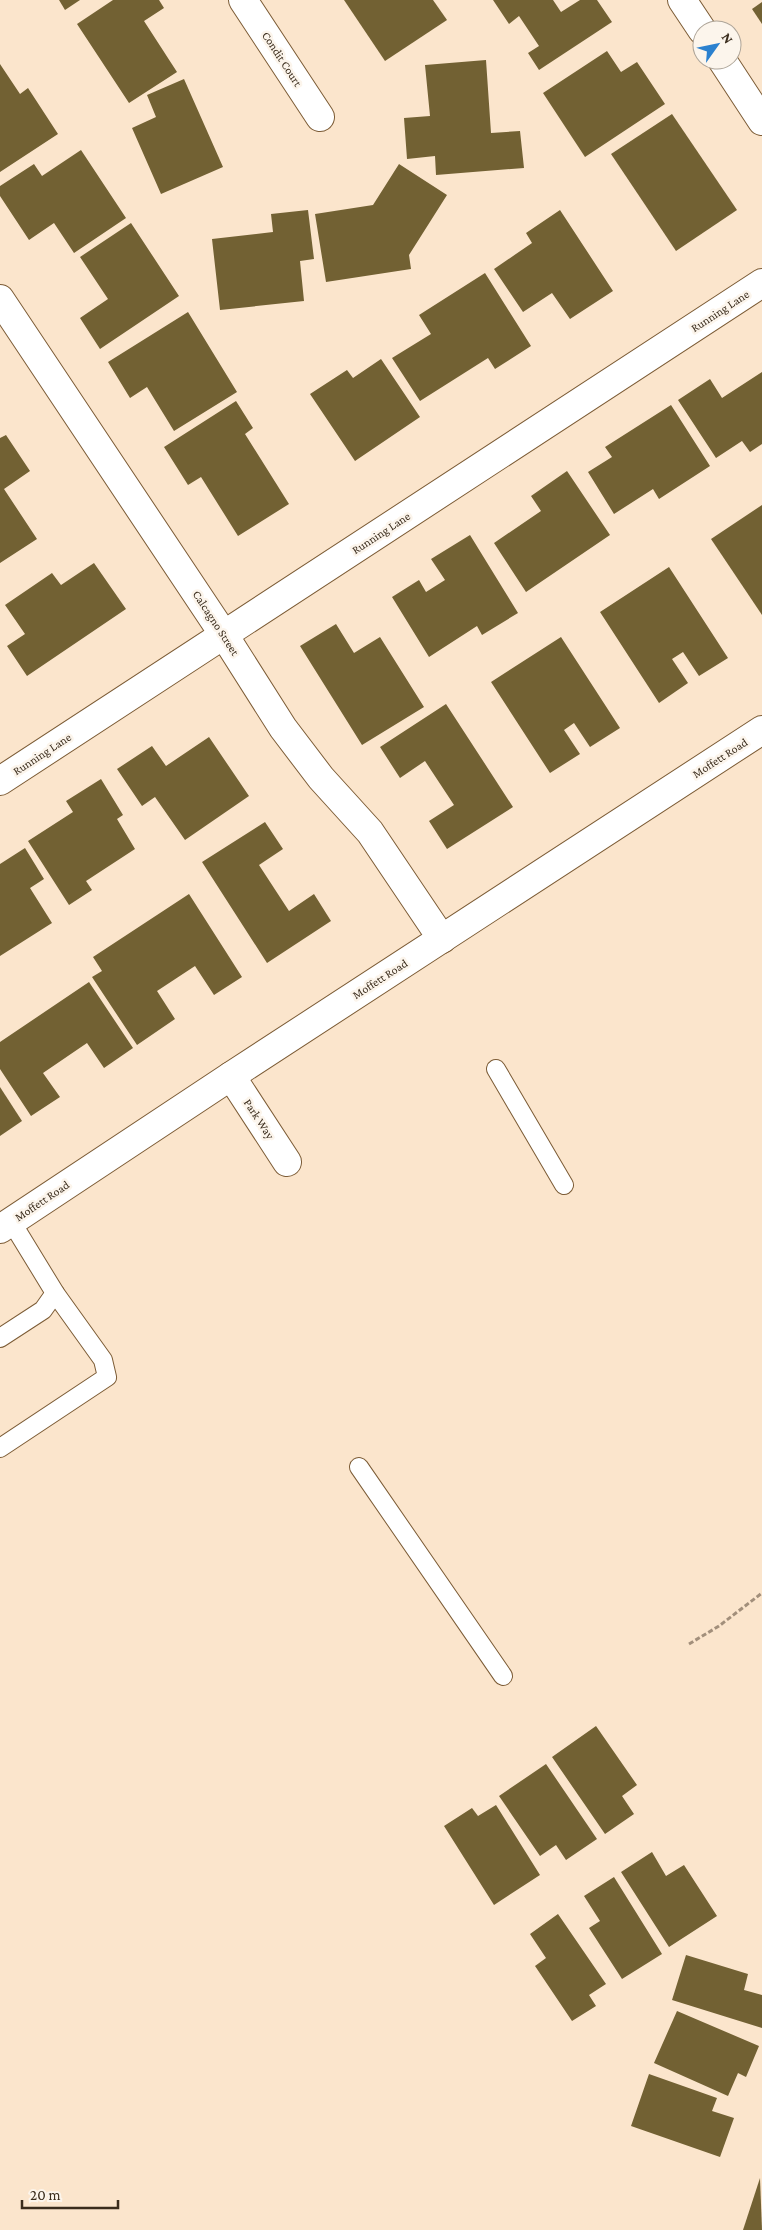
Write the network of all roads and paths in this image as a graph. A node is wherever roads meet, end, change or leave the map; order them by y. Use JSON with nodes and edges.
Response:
{"nodes":[{"id":1,"x":243,"y":0,"type":"edge"},
{"id":2,"x":682,"y":0,"type":"edge"},
{"id":3,"x":695,"y":20,"type":"edge"},
{"id":4,"x":729,"y":70,"type":"edge"},
{"id":5,"x":320,"y":118,"type":"dead end"},
{"id":6,"x":762,"y":121,"type":"edge"},
{"id":7,"x":762,"y":283,"type":"edge"},
{"id":8,"x":0,"y":299,"type":"edge"},
{"id":9,"x":224,"y":635,"type":"junction"},
{"id":10,"x":760,"y":735,"type":"edge"},
{"id":11,"x":0,"y":781,"type":"edge"},
{"id":12,"x":442,"y":938,"type":"junction"},
{"id":13,"x":496,"y":1069,"type":"dead end"},
{"id":14,"x":231,"y":1076,"type":"junction"},
{"id":15,"x":287,"y":1162,"type":"dead end"},
{"id":16,"x":564,"y":1185,"type":"dead end"},
{"id":17,"x":6,"y":1225,"type":"edge"},
{"id":18,"x":56,"y":1292,"type":"junction"},
{"id":19,"x":0,"y":1338,"type":"edge"},
{"id":20,"x":0,"y":1448,"type":"edge"},
{"id":21,"x":359,"y":1467,"type":"dead end"},
{"id":22,"x":762,"y":1593,"type":"edge"},
{"id":23,"x":689,"y":1644,"type":"dead end"},
{"id":24,"x":504,"y":1676,"type":"dead end"}],
"edges":[{"from":1,"to":5,"type":"street","name":"Condit Court"},
{"from":2,"to":3,"type":"street"},
{"from":4,"to":6,"type":"street"},
{"from":7,"to":9,"type":"street","name":"Running Lane"},
{"from":8,"to":9,"type":"street","name":"Calcagno Street"},
{"from":9,"to":11,"type":"street","name":"Running Lane"},
{"from":9,"to":12,"type":"street","name":"Calcagno Street"},
{"from":10,"to":12,"type":"street","name":"Moffett Road"},
{"from":12,"to":14,"type":"street","name":"Moffett Road"},
{"from":13,"to":16,"type":"lane"},
{"from":14,"to":15,"type":"street","name":"Park Way"},
{"from":14,"to":17,"type":"street","name":"Moffett Road"},
{"from":17,"to":18,"type":"lane"},
{"from":18,"to":19,"type":"lane"},
{"from":18,"to":20,"type":"lane"},
{"from":21,"to":24,"type":"lane"},
{"from":22,"to":23,"type":"path"}]}
